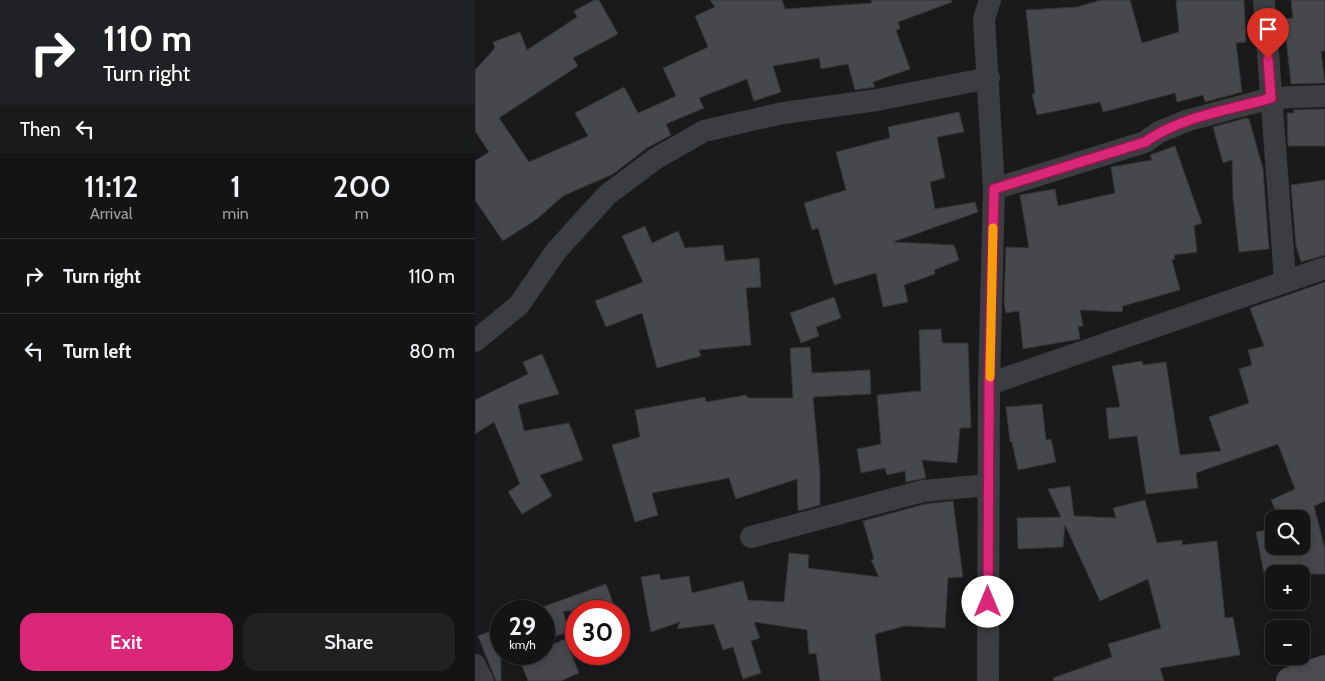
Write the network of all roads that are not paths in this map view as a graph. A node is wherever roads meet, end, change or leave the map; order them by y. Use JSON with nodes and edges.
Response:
{"nodes":[{"id":1,"x":990,"y":0,"type":"edge"},
{"id":2,"x":1264,"y":0,"type":"edge"},
{"id":3,"x":989,"y":78,"type":"junction"},
{"id":4,"x":1325,"y":96,"type":"edge"},
{"id":5,"x":1271,"y":98,"type":"junction"},
{"id":6,"x":994,"y":189,"type":"junction"},
{"id":7,"x":1325,"y":268,"type":"edge"},
{"id":8,"x":1285,"y":280,"type":"junction"},
{"id":9,"x":475,"y":341,"type":"edge"},
{"id":10,"x":989,"y":384,"type":"junction"},
{"id":11,"x":989,"y":485,"type":"junction"},
{"id":12,"x":751,"y":537,"type":"dead end"},
{"id":13,"x":475,"y":665,"type":"edge"},
{"id":14,"x":1325,"y":669,"type":"edge"},
{"id":15,"x":483,"y":681,"type":"edge"},
{"id":16,"x":988,"y":681,"type":"edge"},
{"id":17,"x":1290,"y":681,"type":"edge"}],
"edges":[{"from":1,"to":3,"type":"street"},
{"from":2,"to":5,"type":"street"},
{"from":3,"to":6,"type":"street"},
{"from":3,"to":9,"type":"street"},
{"from":4,"to":5,"type":"street"},
{"from":5,"to":6,"type":"street"},
{"from":5,"to":8,"type":"street"},
{"from":6,"to":10,"type":"street"},
{"from":7,"to":8,"type":"street"},
{"from":8,"to":10,"type":"street"},
{"from":10,"to":11,"type":"street"},
{"from":11,"to":12,"type":"street"},
{"from":11,"to":16,"type":"street"},
{"from":13,"to":15,"type":"street"},
{"from":14,"to":17,"type":"street"}]}
